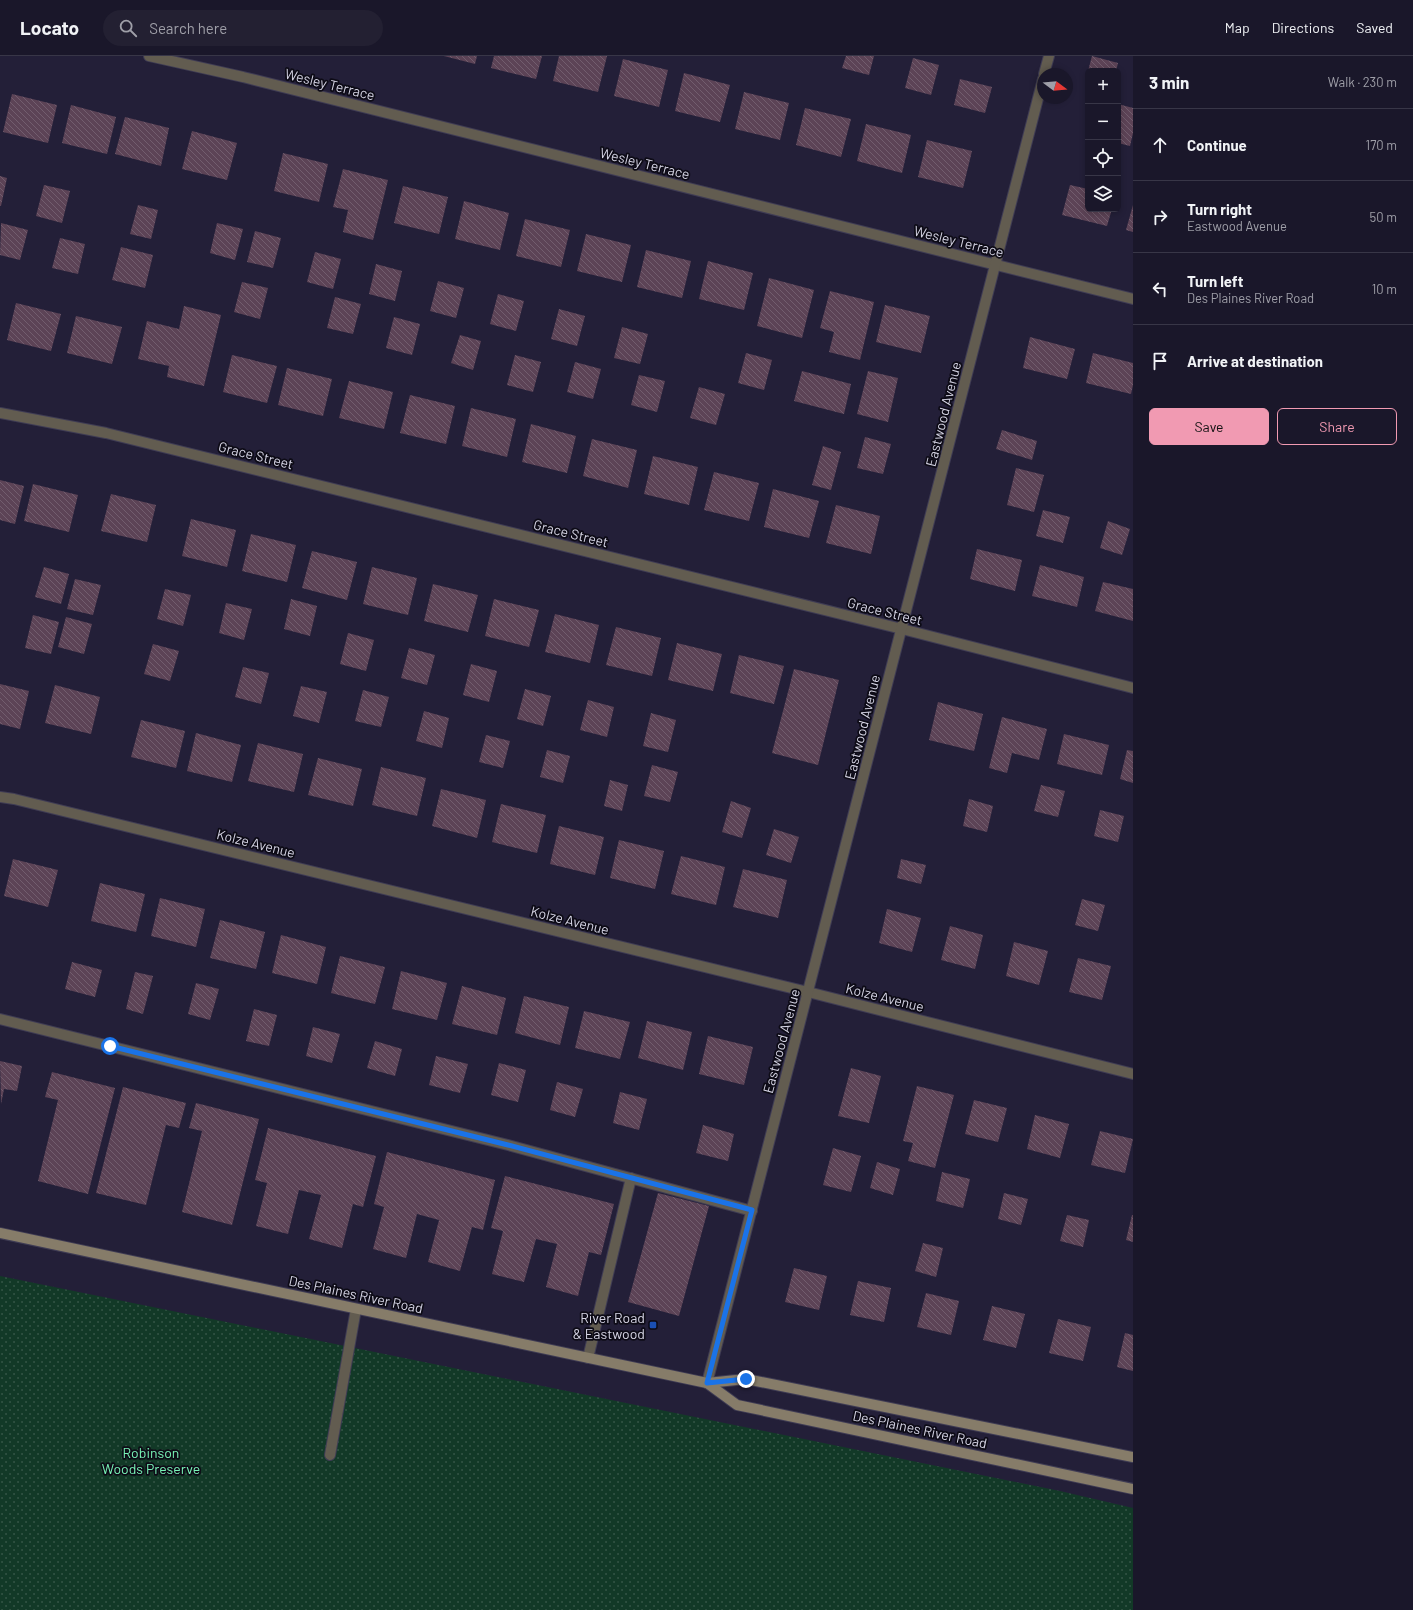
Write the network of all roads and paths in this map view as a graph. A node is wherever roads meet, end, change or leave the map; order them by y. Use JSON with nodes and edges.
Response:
{"nodes":[{"id":1,"x":149,"y":56,"type":"edge"},
{"id":2,"x":1049,"y":56,"type":"edge"},
{"id":3,"x":1046,"y":68,"type":"edge"},
{"id":4,"x":1037,"y":101,"type":"edge"},
{"id":5,"x":995,"y":264,"type":"junction"},
{"id":6,"x":1133,"y":299,"type":"edge"},
{"id":7,"x":0,"y":413,"type":"edge"},
{"id":8,"x":902,"y":629,"type":"junction"},
{"id":9,"x":1133,"y":688,"type":"edge"},
{"id":10,"x":0,"y":796,"type":"edge"},
{"id":11,"x":808,"y":992,"type":"junction"},
{"id":12,"x":0,"y":1020,"type":"edge"},
{"id":13,"x":1133,"y":1074,"type":"edge"},
{"id":14,"x":631,"y":1178,"type":"junction"},
{"id":15,"x":752,"y":1210,"type":"junction"},
{"id":16,"x":0,"y":1233,"type":"edge"},
{"id":17,"x":356,"y":1309,"type":"junction"},
{"id":18,"x":588,"y":1358,"type":"junction"},
{"id":19,"x":707,"y":1383,"type":"junction"},
{"id":20,"x":330,"y":1455,"type":"dead end"},
{"id":21,"x":1133,"y":1457,"type":"edge"},
{"id":22,"x":1133,"y":1489,"type":"edge"}],
"edges":[{"from":1,"to":5,"type":"street","name":"Wesley Terrace"},
{"from":2,"to":3,"type":"street"},
{"from":4,"to":5,"type":"street","name":"Eastwood Avenue"},
{"from":5,"to":6,"type":"street","name":"Wesley Terrace"},
{"from":5,"to":8,"type":"street","name":"Eastwood Avenue"},
{"from":7,"to":8,"type":"street","name":"Grace Street"},
{"from":8,"to":9,"type":"street","name":"Grace Street"},
{"from":8,"to":11,"type":"street","name":"Eastwood Avenue"},
{"from":10,"to":11,"type":"street","name":"Kolze Avenue"},
{"from":11,"to":13,"type":"street","name":"Kolze Avenue"},
{"from":11,"to":15,"type":"street","name":"Eastwood Avenue"},
{"from":12,"to":14,"type":"street"},
{"from":14,"to":15,"type":"street"},
{"from":14,"to":18,"type":"street"},
{"from":15,"to":19,"type":"street","name":"Eastwood Avenue"},
{"from":16,"to":17,"type":"main road","name":"Des Plaines River Road"},
{"from":17,"to":18,"type":"main road","name":"Des Plaines River Road"},
{"from":17,"to":20,"type":"street"},
{"from":18,"to":19,"type":"main road","name":"Des Plaines River Road"},
{"from":19,"to":21,"type":"main road","name":"Des Plaines River Road"},
{"from":19,"to":22,"type":"main road","name":"Des Plaines River Road"}]}
